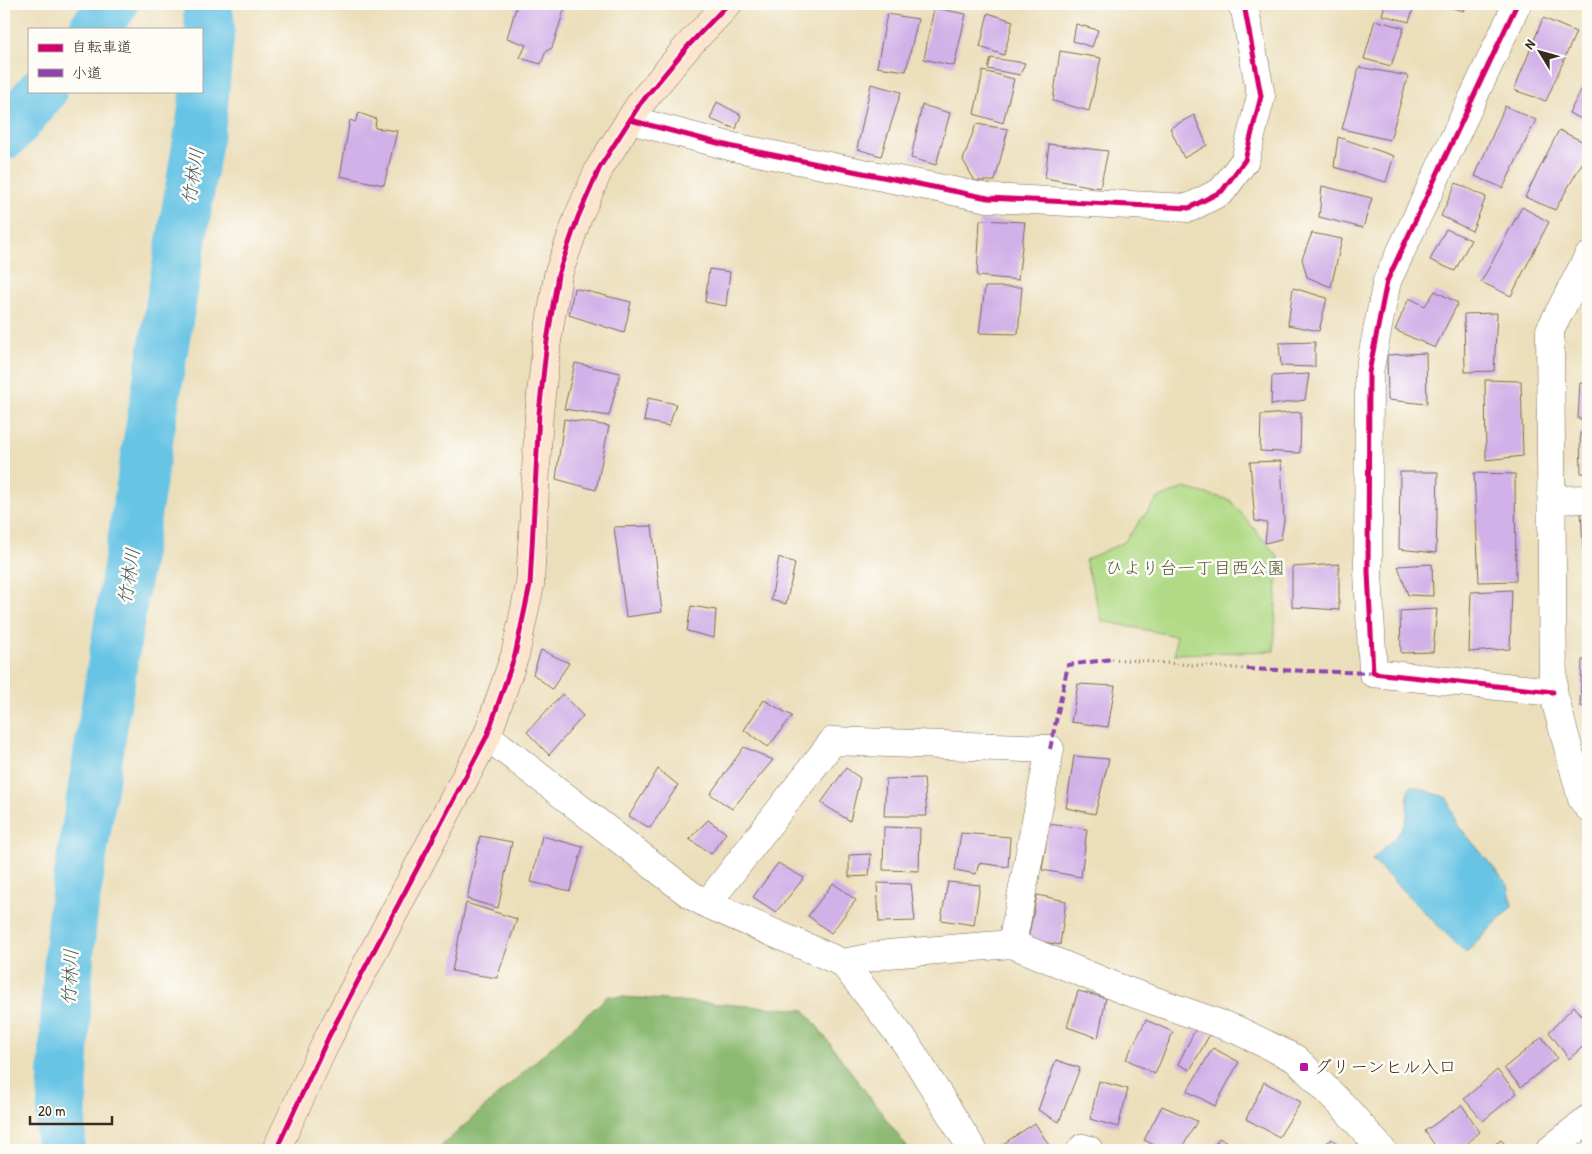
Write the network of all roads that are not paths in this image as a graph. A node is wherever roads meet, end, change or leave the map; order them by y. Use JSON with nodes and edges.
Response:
{"nodes":[{"id":1,"x":728,"y":4,"type":"edge"},
{"id":2,"x":1240,"y":4,"type":"edge"},
{"id":3,"x":1517,"y":4,"type":"edge"},
{"id":4,"x":630,"y":120,"type":"junction"},
{"id":5,"x":1588,"y":257,"type":"edge"},
{"id":6,"x":1588,"y":499,"type":"edge"},
{"id":7,"x":1552,"y":500,"type":"junction"},
{"id":8,"x":1554,"y":692,"type":"junction"},
{"id":9,"x":487,"y":736,"type":"junction"},
{"id":10,"x":1588,"y":807,"type":"edge"},
{"id":11,"x":707,"y":904,"type":"junction"},
{"id":12,"x":1012,"y":944,"type":"junction"},
{"id":13,"x":843,"y":963,"type":"junction"},
{"id":14,"x":1588,"y":1119,"type":"edge"},
{"id":15,"x":276,"y":1150,"type":"edge"},
{"id":16,"x":973,"y":1150,"type":"edge"},
{"id":17,"x":1081,"y":1150,"type":"edge"},
{"id":18,"x":1089,"y":1150,"type":"edge"},
{"id":19,"x":1382,"y":1150,"type":"edge"},
{"id":20,"x":1550,"y":1150,"type":"edge"}],
"edges":[{"from":1,"to":4,"type":"street"},
{"from":2,"to":4,"type":"street"},
{"from":3,"to":8,"type":"street"},
{"from":4,"to":9,"type":"street"},
{"from":5,"to":7,"type":"street"},
{"from":6,"to":7,"type":"street"},
{"from":7,"to":8,"type":"street"},
{"from":8,"to":10,"type":"street"},
{"from":9,"to":11,"type":"street"},
{"from":9,"to":15,"type":"street"},
{"from":11,"to":12,"type":"street"},
{"from":11,"to":13,"type":"street"},
{"from":12,"to":13,"type":"street"},
{"from":12,"to":19,"type":"street"},
{"from":13,"to":16,"type":"street"},
{"from":14,"to":20,"type":"street"},
{"from":17,"to":18,"type":"street"}]}
